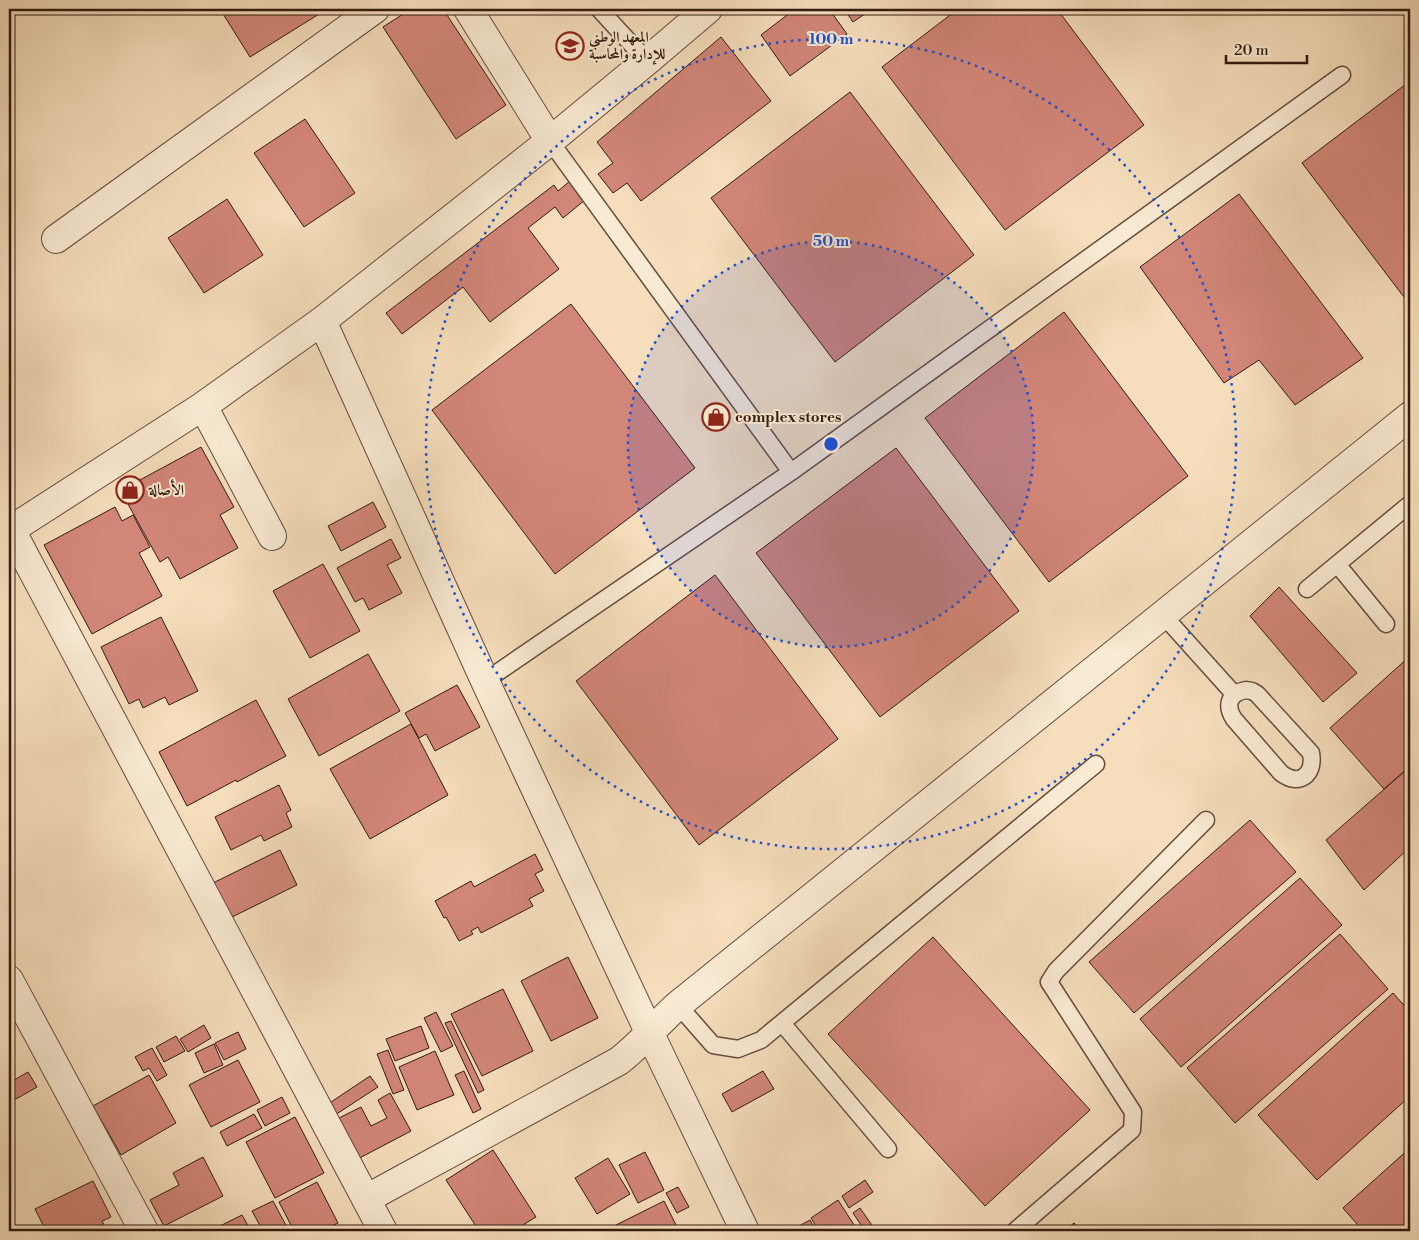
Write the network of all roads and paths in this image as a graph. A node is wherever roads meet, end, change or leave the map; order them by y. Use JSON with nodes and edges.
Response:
{"nodes":[{"id":1,"x":375,"y":9,"type":"edge"},
{"id":2,"x":468,"y":9,"type":"edge"},
{"id":3,"x":599,"y":9,"type":"edge"},
{"id":4,"x":708,"y":9,"type":"edge"},
{"id":5,"x":647,"y":61,"type":"junction"},
{"id":6,"x":1342,"y":75,"type":"dead end"},
{"id":7,"x":550,"y":141,"type":"junction"},
{"id":8,"x":56,"y":239,"type":"dead end"},
{"id":9,"x":322,"y":321,"type":"junction"},
{"id":10,"x":203,"y":406,"type":"junction"},
{"id":11,"x":1410,"y":416,"type":"edge"},
{"id":12,"x":792,"y":472,"type":"junction"},
{"id":13,"x":1410,"y":504,"type":"edge"},
{"id":14,"x":10,"y":530,"type":"edge"},
{"id":15,"x":272,"y":536,"type":"dead end"},
{"id":16,"x":1337,"y":564,"type":"junction"},
{"id":17,"x":1307,"y":588,"type":"dead end"},
{"id":18,"x":1162,"y":616,"type":"junction"},
{"id":19,"x":1386,"y":624,"type":"dead end"},
{"id":20,"x":485,"y":681,"type":"junction"},
{"id":21,"x":1234,"y":694,"type":"junction"},
{"id":22,"x":1096,"y":764,"type":"dead end"},
{"id":23,"x":1206,"y":820,"type":"dead end"},
{"id":24,"x":9,"y":980,"type":"edge"},
{"id":25,"x":678,"y":1005,"type":"junction"},
{"id":26,"x":782,"y":1023,"type":"junction"},
{"id":27,"x":650,"y":1034,"type":"junction"},
{"id":28,"x":888,"y":1149,"type":"dead end"},
{"id":29,"x":366,"y":1199,"type":"junction"},
{"id":30,"x":144,"y":1231,"type":"edge"},
{"id":31,"x":383,"y":1231,"type":"edge"},
{"id":32,"x":745,"y":1231,"type":"edge"},
{"id":33,"x":1016,"y":1231,"type":"edge"}],
"edges":[{"from":1,"to":8,"type":"street"},
{"from":2,"to":7,"type":"street"},
{"from":3,"to":5,"type":"lane"},
{"from":4,"to":5,"type":"street"},
{"from":5,"to":7,"type":"street"},
{"from":6,"to":12,"type":"lane"},
{"from":7,"to":9,"type":"street"},
{"from":7,"to":12,"type":"lane"},
{"from":9,"to":10,"type":"street"},
{"from":9,"to":20,"type":"street"},
{"from":10,"to":14,"type":"street"},
{"from":10,"to":15,"type":"street"},
{"from":11,"to":18,"type":"street"},
{"from":12,"to":20,"type":"lane"},
{"from":13,"to":16,"type":"lane"},
{"from":14,"to":29,"type":"street"},
{"from":16,"to":17,"type":"lane"},
{"from":16,"to":19,"type":"lane"},
{"from":18,"to":21,"type":"lane"},
{"from":18,"to":25,"type":"street"},
{"from":20,"to":27,"type":"street"},
{"from":21,"to":21,"type":"lane"},
{"from":22,"to":26,"type":"lane"},
{"from":23,"to":33,"type":"lane"},
{"from":24,"to":30,"type":"street"},
{"from":25,"to":26,"type":"lane"},
{"from":25,"to":27,"type":"street"},
{"from":26,"to":28,"type":"lane"},
{"from":27,"to":29,"type":"street"},
{"from":27,"to":32,"type":"street"},
{"from":29,"to":31,"type":"street"}]}
